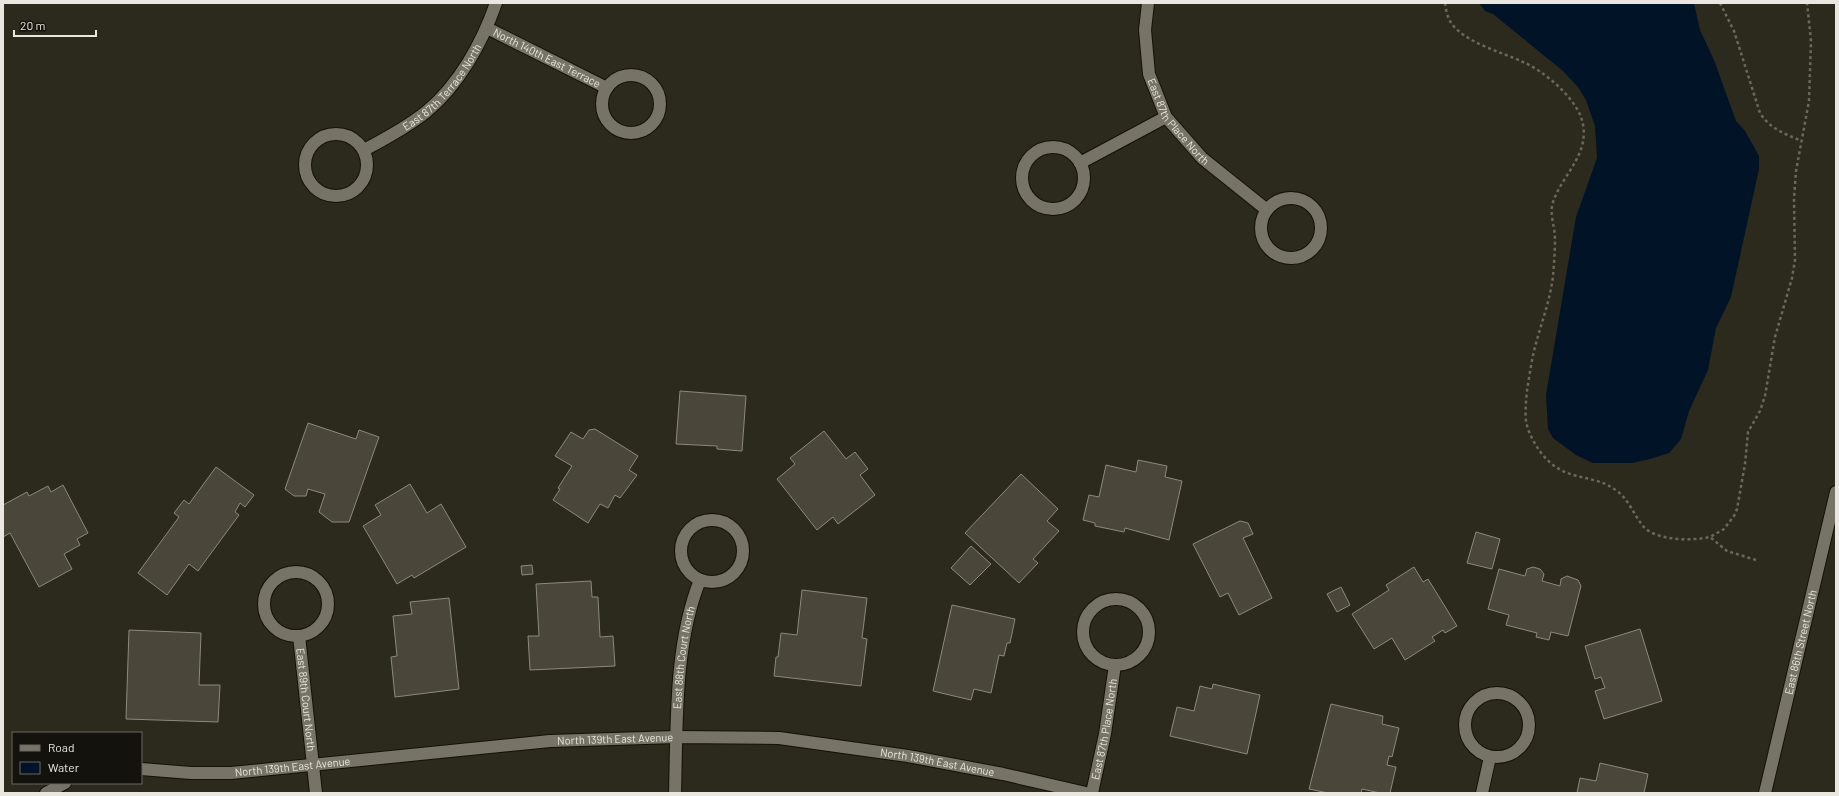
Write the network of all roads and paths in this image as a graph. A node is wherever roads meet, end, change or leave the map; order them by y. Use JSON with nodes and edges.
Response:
{"nodes":[{"id":1,"x":496,"y":3,"type":"edge"},
{"id":2,"x":1148,"y":3,"type":"edge"},
{"id":3,"x":1445,"y":3,"type":"edge"},
{"id":4,"x":1720,"y":3,"type":"edge"},
{"id":5,"x":1807,"y":3,"type":"edge"},
{"id":6,"x":487,"y":28,"type":"junction"},
{"id":7,"x":607,"y":88,"type":"junction"},
{"id":8,"x":1166,"y":117,"type":"junction"},
{"id":9,"x":1802,"y":141,"type":"junction"},
{"id":10,"x":364,"y":150,"type":"junction"},
{"id":11,"x":1080,"y":163,"type":"junction"},
{"id":12,"x":1267,"y":210,"type":"junction"},
{"id":13,"x":1836,"y":492,"type":"edge"},
{"id":14,"x":1710,"y":537,"type":"junction"},
{"id":15,"x":1756,"y":560,"type":"dead end"},
{"id":16,"x":700,"y":580,"type":"junction"},
{"id":17,"x":300,"y":636,"type":"junction"},
{"id":18,"x":1115,"y":665,"type":"junction"},
{"id":19,"x":676,"y":737,"type":"junction"},
{"id":20,"x":1490,"y":756,"type":"junction"},
{"id":21,"x":313,"y":764,"type":"junction"},
{"id":22,"x":142,"y":769,"type":"edge"},
{"id":23,"x":63,"y":784,"type":"edge"},
{"id":24,"x":46,"y":793,"type":"edge"},
{"id":25,"x":316,"y":793,"type":"edge"},
{"id":26,"x":675,"y":793,"type":"edge"},
{"id":27,"x":1086,"y":793,"type":"edge"},
{"id":28,"x":1092,"y":793,"type":"edge"},
{"id":29,"x":1482,"y":793,"type":"edge"},
{"id":30,"x":1765,"y":793,"type":"edge"}],
"edges":[{"from":1,"to":6,"type":"street","name":"East 87th Terrace North"},
{"from":2,"to":8,"type":"street","name":"East 87th Place North"},
{"from":3,"to":14,"type":"path"},
{"from":4,"to":9,"type":"path"},
{"from":5,"to":9,"type":"path"},
{"from":6,"to":7,"type":"street","name":"North 140th East Terrace"},
{"from":6,"to":10,"type":"street","name":"East 87th Terrace North"},
{"from":7,"to":7,"type":"street","name":"North 140th East Terrace"},
{"from":8,"to":11,"type":"street"},
{"from":8,"to":12,"type":"street","name":"East 87th Place North"},
{"from":9,"to":14,"type":"path"},
{"from":10,"to":10,"type":"street"},
{"from":11,"to":11,"type":"street"},
{"from":12,"to":12,"type":"street"},
{"from":13,"to":30,"type":"street","name":"East 86th Street North"},
{"from":14,"to":15,"type":"path"},
{"from":16,"to":16,"type":"street"},
{"from":16,"to":19,"type":"street","name":"East 88th Court North"},
{"from":17,"to":17,"type":"street","name":"East 89th Court North"},
{"from":17,"to":21,"type":"street","name":"East 89th Court North"},
{"from":18,"to":18,"type":"street","name":"East 87th Place North"},
{"from":18,"to":28,"type":"street","name":"East 87th Place North"},
{"from":19,"to":21,"type":"street","name":"North 139th East Avenue"},
{"from":19,"to":26,"type":"street","name":"East 88th Court North"},
{"from":19,"to":27,"type":"street","name":"North 139th East Avenue"},
{"from":20,"to":20,"type":"street"},
{"from":20,"to":29,"type":"street"},
{"from":21,"to":22,"type":"street","name":"North 139th East Avenue"},
{"from":21,"to":25,"type":"street","name":"East 89th Court North"},
{"from":23,"to":24,"type":"street"}]}
